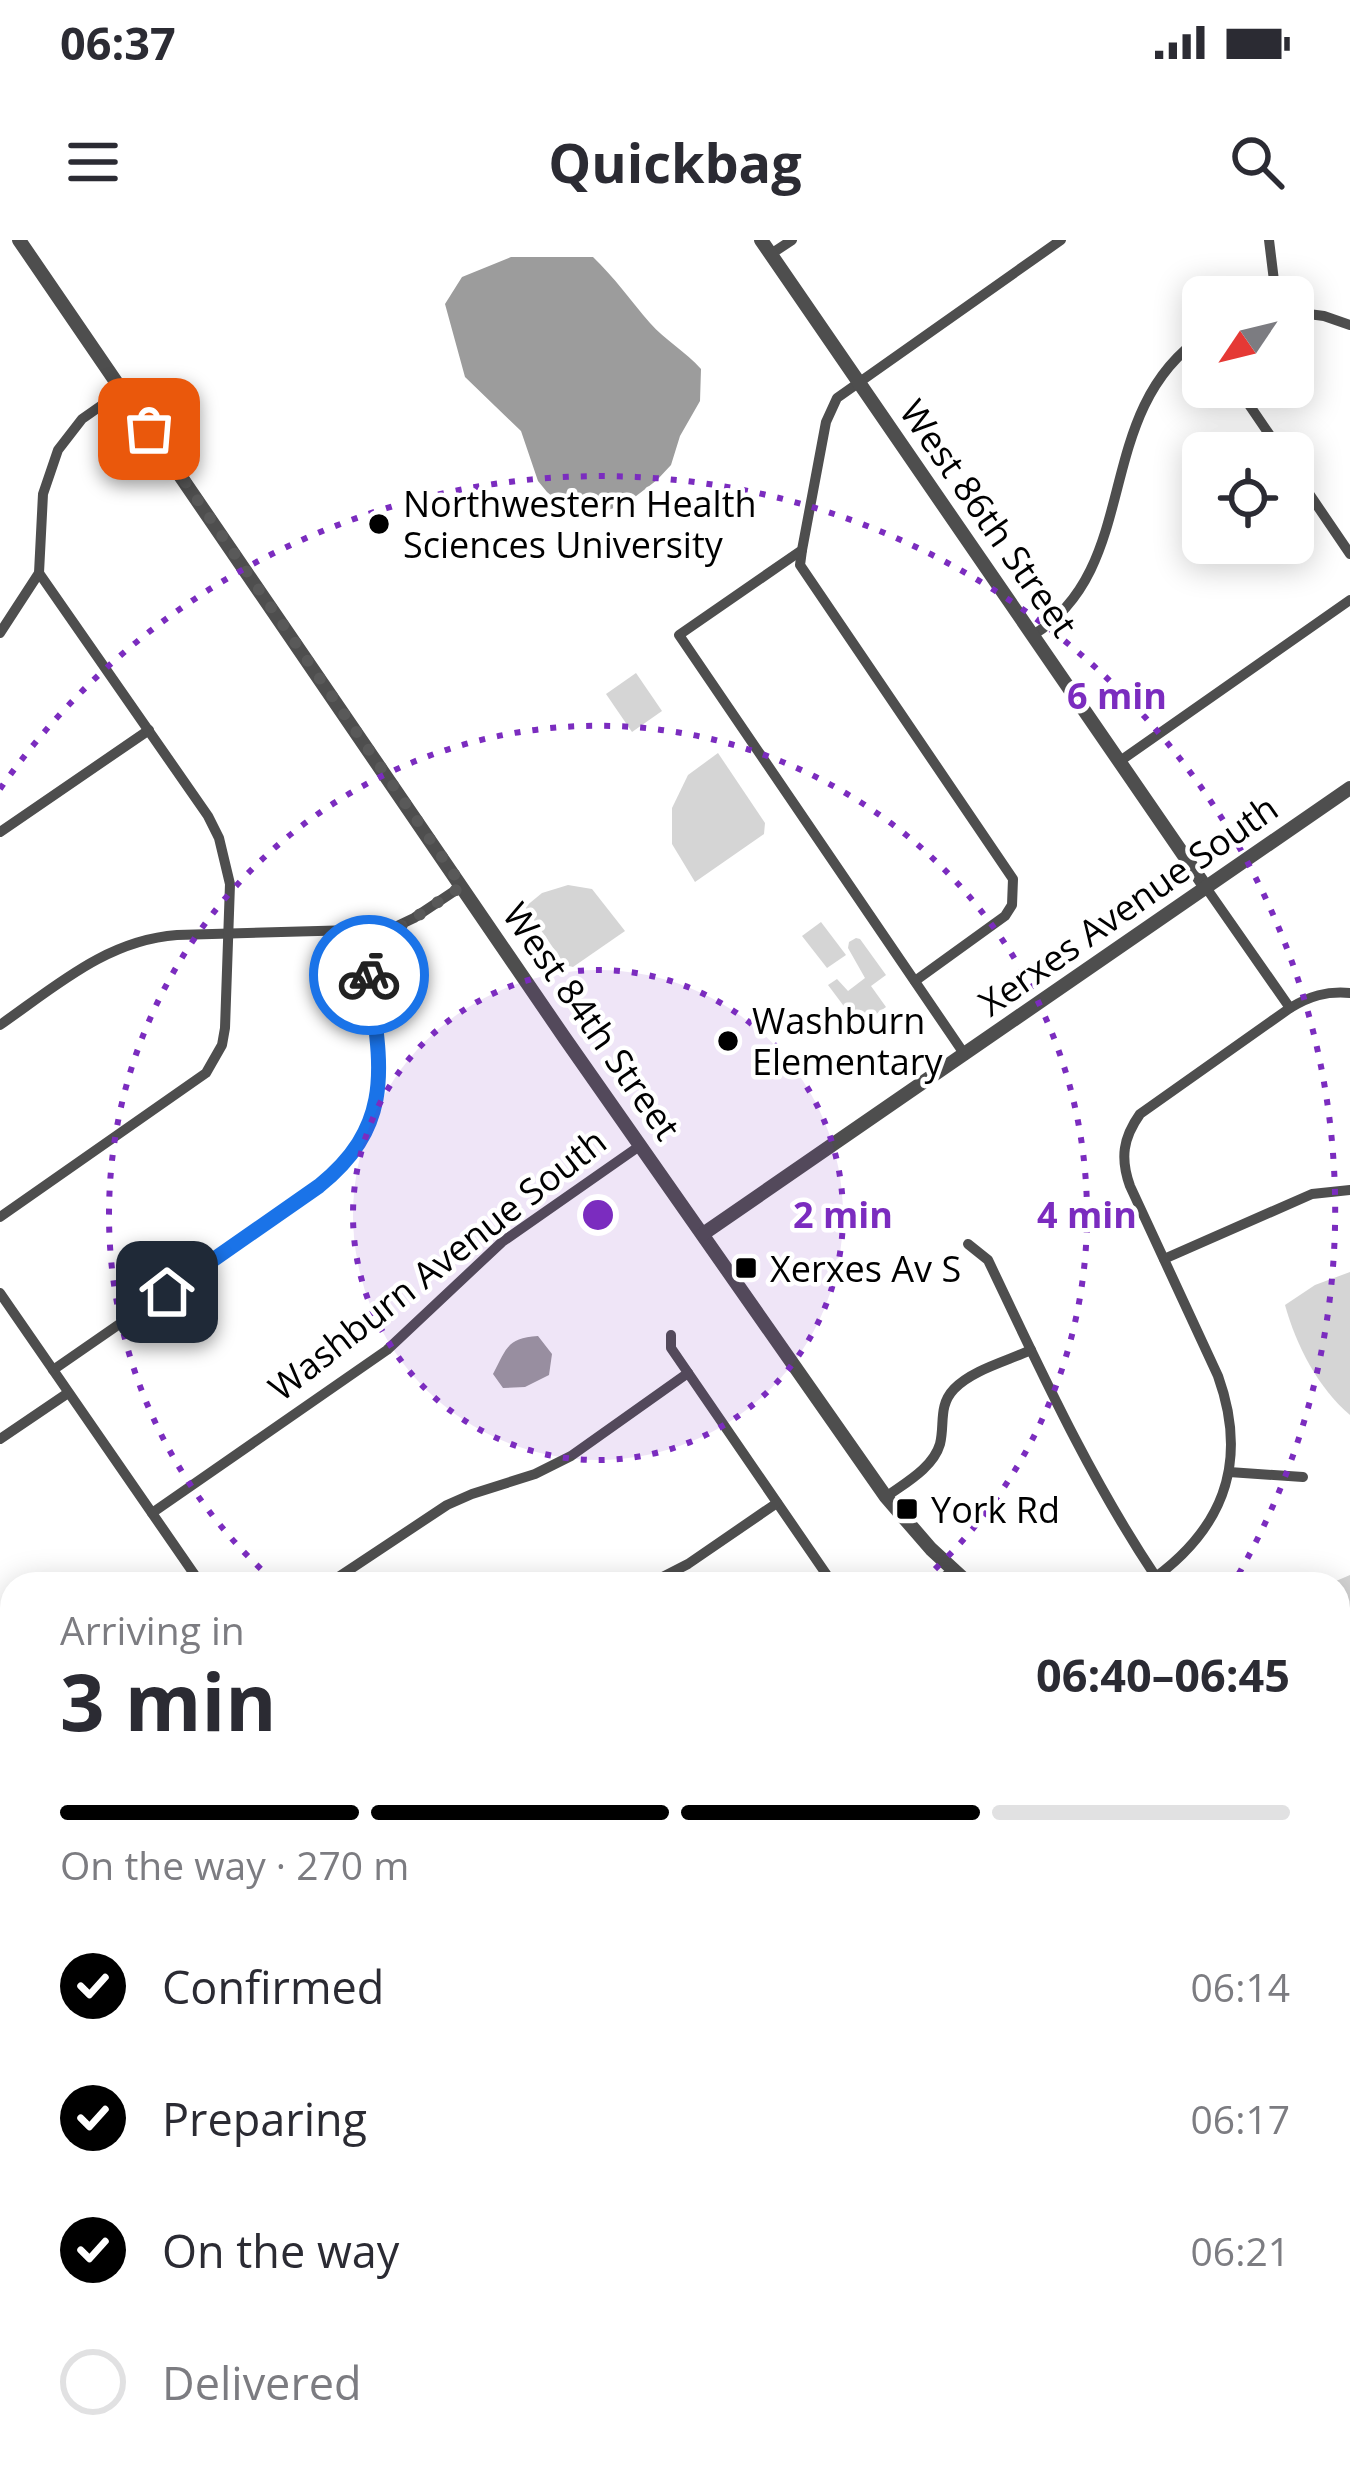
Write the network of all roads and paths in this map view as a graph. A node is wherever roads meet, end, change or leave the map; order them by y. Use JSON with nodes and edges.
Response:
{"nodes":[{"id":1,"x":19,"y":240,"type":"edge"},
{"id":2,"x":761,"y":240,"type":"edge"},
{"id":3,"x":792,"y":240,"type":"edge"},
{"id":4,"x":1061,"y":240,"type":"edge"},
{"id":5,"x":1270,"y":240,"type":"edge"},
{"id":6,"x":771,"y":254,"type":"junction"},
{"id":7,"x":1274,"y":276,"type":"edge"},
{"id":8,"x":1314,"y":315,"type":"edge"},
{"id":9,"x":1350,"y":325,"type":"edge"},
{"id":10,"x":1182,"y":354,"type":"edge"},
{"id":11,"x":858,"y":381,"type":"junction"},
{"id":12,"x":122,"y":391,"type":"junction"},
{"id":13,"x":1314,"y":501,"type":"edge"},
{"id":14,"x":802,"y":550,"type":"junction"},
{"id":15,"x":1350,"y":554,"type":"edge"},
{"id":16,"x":38,"y":573,"type":"junction"},
{"id":17,"x":1350,"y":600,"type":"edge"},
{"id":18,"x":0,"y":633,"type":"edge"},
{"id":19,"x":1033,"y":635,"type":"junction"},
{"id":20,"x":149,"y":730,"type":"junction"},
{"id":21,"x":1120,"y":761,"type":"junction"},
{"id":22,"x":1350,"y":788,"type":"edge"},
{"id":23,"x":0,"y":832,"type":"edge"},
{"id":24,"x":462,"y":886,"type":"junction"},
{"id":25,"x":1207,"y":889,"type":"junction"},
{"id":26,"x":363,"y":930,"type":"junction"},
{"id":27,"x":229,"y":933,"type":"junction"},
{"id":28,"x":914,"y":981,"type":"junction"},
{"id":29,"x":1350,"y":993,"type":"edge"},
{"id":30,"x":1290,"y":1008,"type":"junction"},
{"id":31,"x":0,"y":1024,"type":"edge"},
{"id":32,"x":965,"y":1055,"type":"junction"},
{"id":33,"x":641,"y":1145,"type":"junction"},
{"id":34,"x":1350,"y":1190,"type":"edge"},
{"id":35,"x":0,"y":1217,"type":"edge"},
{"id":36,"x":703,"y":1234,"type":"junction"},
{"id":37,"x":968,"y":1244,"type":"dead end"},
{"id":38,"x":1164,"y":1259,"type":"junction"},
{"id":39,"x":0,"y":1293,"type":"edge"},
{"id":40,"x":671,"y":1335,"type":"dead end"},
{"id":41,"x":1031,"y":1350,"type":"junction"},
{"id":42,"x":53,"y":1370,"type":"junction"},
{"id":43,"x":688,"y":1373,"type":"junction"},
{"id":44,"x":935,"y":1391,"type":"dead end"},
{"id":45,"x":68,"y":1393,"type":"junction"},
{"id":46,"x":947,"y":1398,"type":"junction"},
{"id":47,"x":0,"y":1439,"type":"edge"},
{"id":48,"x":1229,"y":1472,"type":"junction"},
{"id":49,"x":1303,"y":1477,"type":"dead end"},
{"id":50,"x":886,"y":1497,"type":"junction"},
{"id":51,"x":777,"y":1503,"type":"junction"},
{"id":52,"x":152,"y":1513,"type":"junction"},
{"id":53,"x":954,"y":1570,"type":"joint"},
{"id":54,"x":191,"y":1572,"type":"edge"},
{"id":55,"x":346,"y":1572,"type":"edge"},
{"id":56,"x":673,"y":1572,"type":"edge"},
{"id":57,"x":825,"y":1572,"type":"edge"},
{"id":58,"x":951,"y":1572,"type":"edge"},
{"id":59,"x":1146,"y":1572,"type":"edge"},
{"id":60,"x":1162,"y":1572,"type":"edge"}],
"edges":[{"from":1,"to":12,"type":"street","name":"West 84th Street"},
{"from":2,"to":6,"type":"street","name":"West 86th Street"},
{"from":3,"to":6,"type":"street"},
{"from":4,"to":11,"type":"street"},
{"from":5,"to":7,"type":"street"},
{"from":6,"to":11,"type":"street","name":"West 86th Street"},
{"from":8,"to":9,"type":"street"},
{"from":10,"to":19,"type":"street"},
{"from":11,"to":14,"type":"street"},
{"from":11,"to":19,"type":"street","name":"West 86th Street"},
{"from":12,"to":16,"type":"street"},
{"from":12,"to":24,"type":"street","name":"West 84th Street"},
{"from":13,"to":15,"type":"street"},
{"from":14,"to":28,"type":"street"},
{"from":14,"to":28,"type":"street"},
{"from":16,"to":18,"type":"street"},
{"from":16,"to":20,"type":"street"},
{"from":17,"to":21,"type":"street"},
{"from":19,"to":21,"type":"street","name":"West 86th Street"},
{"from":20,"to":23,"type":"street"},
{"from":20,"to":27,"type":"street"},
{"from":21,"to":25,"type":"street","name":"West 86th Street"},
{"from":22,"to":25,"type":"street","name":"Xerxes Avenue South"},
{"from":24,"to":26,"type":"street"},
{"from":24,"to":33,"type":"street","name":"West 84th Street"},
{"from":25,"to":30,"type":"street","name":"West 86th Street"},
{"from":25,"to":32,"type":"street","name":"Xerxes Avenue South"},
{"from":26,"to":27,"type":"street"},
{"from":26,"to":42,"type":"street"},
{"from":27,"to":31,"type":"street"},
{"from":27,"to":35,"type":"street"},
{"from":28,"to":32,"type":"street"},
{"from":29,"to":30,"type":"street"},
{"from":30,"to":38,"type":"street"},
{"from":32,"to":36,"type":"street","name":"Xerxes Avenue South"},
{"from":33,"to":36,"type":"street","name":"West 84th Street"},
{"from":33,"to":52,"type":"street","name":"Washburn Avenue South"},
{"from":34,"to":38,"type":"street"},
{"from":36,"to":50,"type":"street","name":"West 84th Street"},
{"from":37,"to":41,"type":"street"},
{"from":38,"to":48,"type":"street"},
{"from":39,"to":42,"type":"street"},
{"from":40,"to":43,"type":"street"},
{"from":41,"to":46,"type":"street"},
{"from":41,"to":59,"type":"street"},
{"from":42,"to":45,"type":"street"},
{"from":43,"to":51,"type":"street"},
{"from":43,"to":55,"type":"street"},
{"from":44,"to":46,"type":"street"},
{"from":45,"to":47,"type":"street"},
{"from":45,"to":52,"type":"street"},
{"from":46,"to":50,"type":"street"},
{"from":48,"to":49,"type":"street"},
{"from":48,"to":60,"type":"street"},
{"from":50,"to":53,"type":"street","name":"West 84th Street"},
{"from":51,"to":56,"type":"street"},
{"from":51,"to":57,"type":"street"},
{"from":52,"to":54,"type":"street"},
{"from":53,"to":58,"type":"street"}]}
